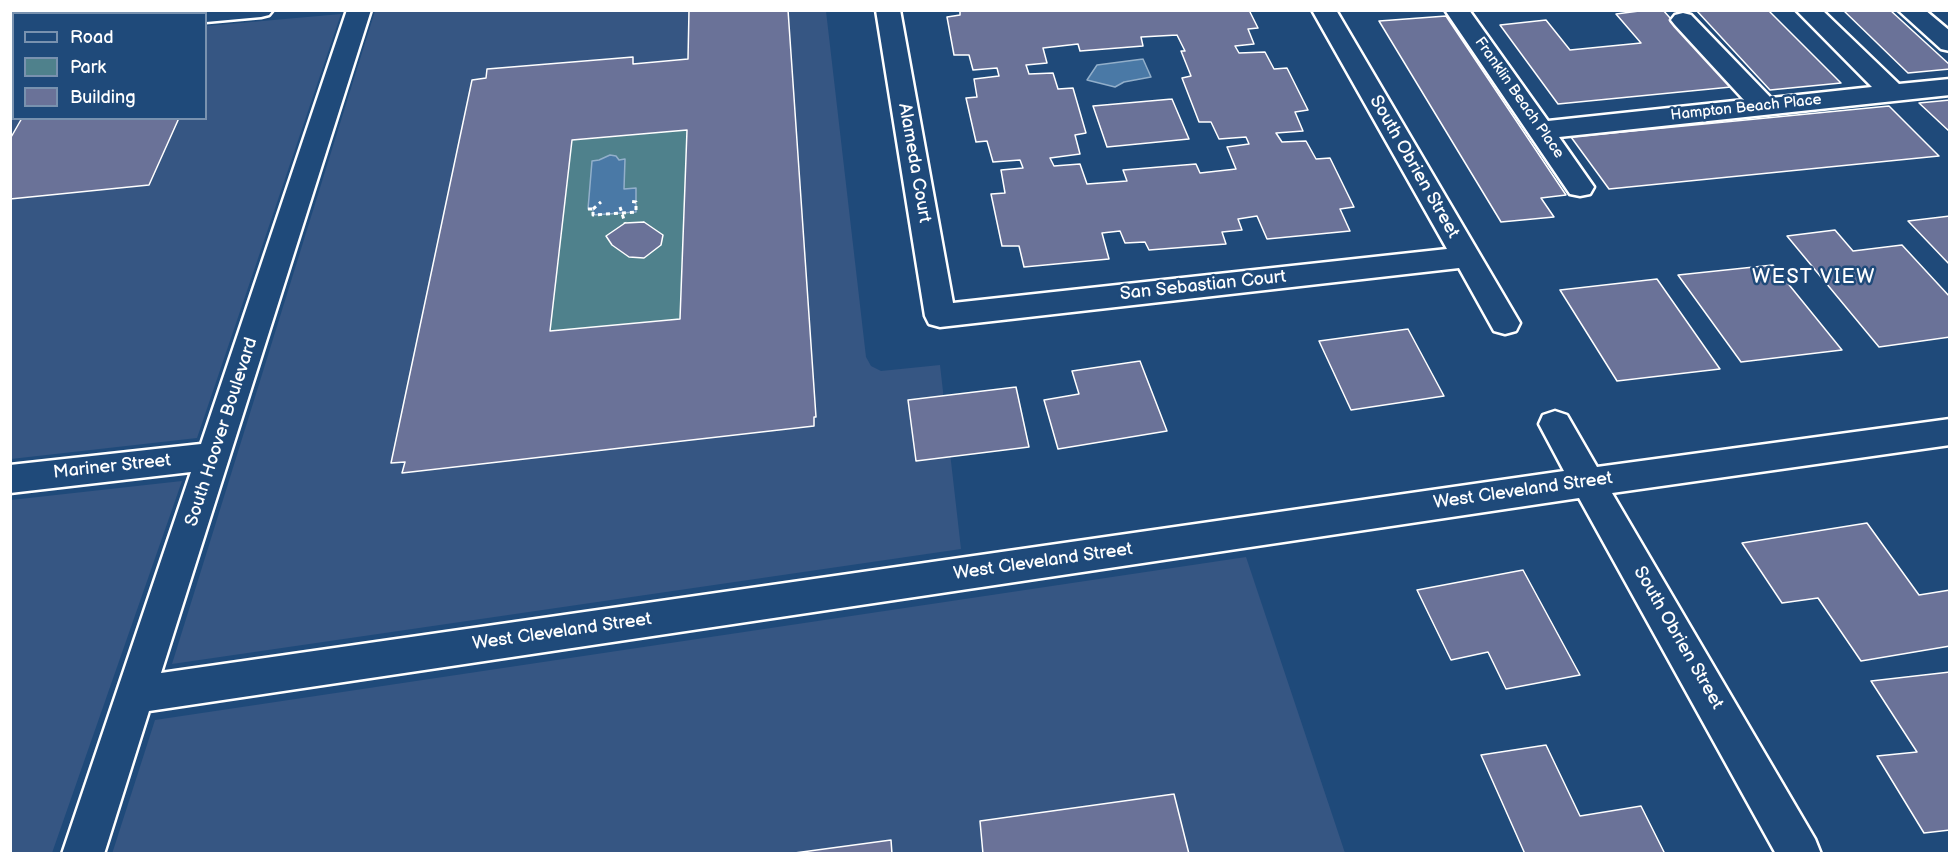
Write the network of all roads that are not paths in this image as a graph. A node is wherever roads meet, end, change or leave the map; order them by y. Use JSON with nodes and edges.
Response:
{"nodes":[{"id":1,"x":261,"y":10,"type":"edge"},
{"id":2,"x":359,"y":10,"type":"edge"},
{"id":3,"x":888,"y":10,"type":"edge"},
{"id":4,"x":1457,"y":10,"type":"edge"},
{"id":5,"x":1808,"y":10,"type":"edge"},
{"id":6,"x":1910,"y":10,"type":"edge"},
{"id":7,"x":1331,"y":11,"type":"edge"},
{"id":8,"x":207,"y":15,"type":"edge"},
{"id":9,"x":1683,"y":20,"type":"dead end"},
{"id":10,"x":1950,"y":44,"type":"edge"},
{"id":11,"x":1950,"y":87,"type":"edge"},
{"id":12,"x":1893,"y":93,"type":"junction"},
{"id":13,"x":1764,"y":106,"type":"junction"},
{"id":14,"x":1542,"y":130,"type":"junction"},
{"id":15,"x":1580,"y":187,"type":"dead end"},
{"id":16,"x":1466,"y":257,"type":"junction"},
{"id":17,"x":940,"y":316,"type":"joint"},
{"id":18,"x":1505,"y":323,"type":"dead end"},
{"id":19,"x":1555,"y":424,"type":"dead end"},
{"id":20,"x":1950,"y":432,"type":"edge"},
{"id":21,"x":214,"y":456,"type":"junction"},
{"id":22,"x":10,"y":479,"type":"edge"},
{"id":23,"x":1589,"y":482,"type":"junction"},
{"id":24,"x":136,"y":695,"type":"junction"},
{"id":25,"x":83,"y":854,"type":"edge"},
{"id":26,"x":1800,"y":854,"type":"edge"}],
"edges":[{"from":1,"to":8,"type":"street"},
{"from":2,"to":21,"type":"street","name":"South Hoover Boulevard"},
{"from":3,"to":17,"type":"street","name":"Alameda Court"},
{"from":4,"to":14,"type":"street","name":"Franklin Beach Place"},
{"from":5,"to":12,"type":"street"},
{"from":6,"to":10,"type":"street"},
{"from":7,"to":16,"type":"street","name":"South Obrien Street"},
{"from":9,"to":13,"type":"street"},
{"from":11,"to":12,"type":"street","name":"Hampton Beach Place"},
{"from":12,"to":13,"type":"street","name":"Hampton Beach Place"},
{"from":13,"to":14,"type":"street","name":"Hampton Beach Place"},
{"from":14,"to":15,"type":"street","name":"Franklin Beach Place"},
{"from":16,"to":17,"type":"street","name":"San Sebastian Court"},
{"from":16,"to":18,"type":"street","name":"South Obrien Street"},
{"from":19,"to":23,"type":"street","name":"South Obrien Street"},
{"from":20,"to":23,"type":"street","name":"West Cleveland Street"},
{"from":21,"to":22,"type":"street","name":"Mariner Street"},
{"from":21,"to":24,"type":"street","name":"South Hoover Boulevard"},
{"from":23,"to":24,"type":"street","name":"West Cleveland Street"},
{"from":23,"to":26,"type":"street","name":"South Obrien Street"},
{"from":24,"to":25,"type":"street","name":"South Hoover Boulevard"}]}
